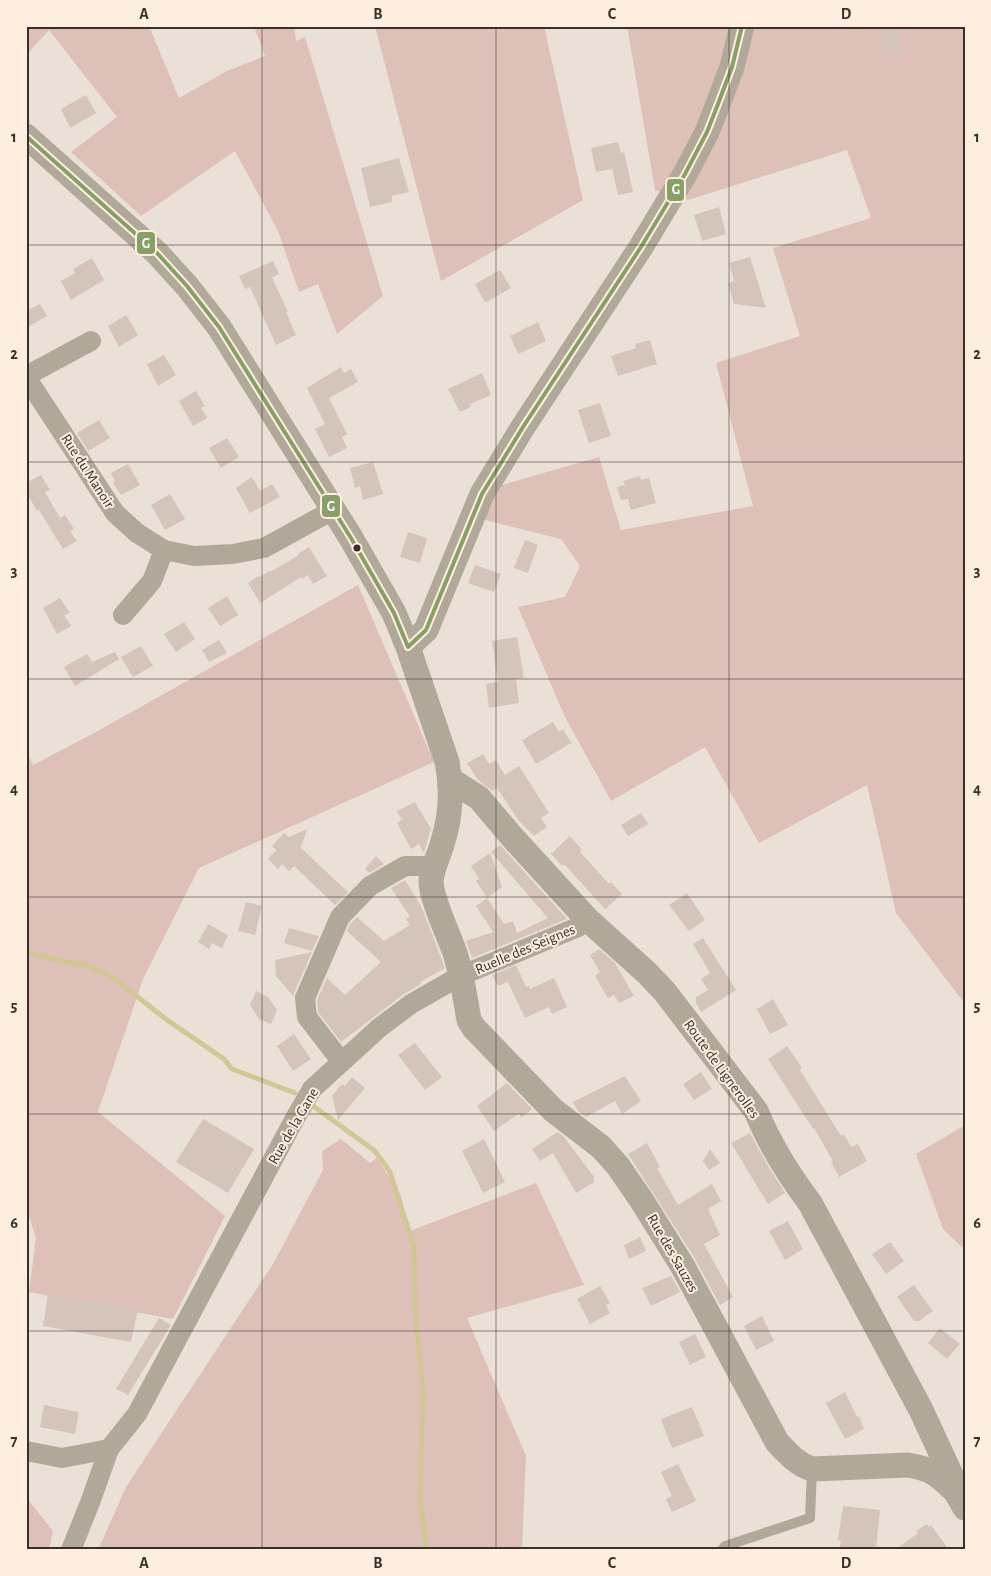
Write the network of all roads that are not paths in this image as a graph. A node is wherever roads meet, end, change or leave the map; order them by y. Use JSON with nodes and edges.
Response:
{"nodes":[{"id":1,"x":742,"y":26,"type":"edge"},
{"id":2,"x":26,"y":136,"type":"edge"},
{"id":3,"x":91,"y":341,"type":"dead end"},
{"id":4,"x":26,"y":376,"type":"edge"},
{"id":5,"x":333,"y":510,"type":"junction"},
{"id":6,"x":164,"y":550,"type":"junction"},
{"id":7,"x":123,"y":615,"type":"dead end"},
{"id":8,"x":408,"y":647,"type":"junction"},
{"id":9,"x":451,"y":780,"type":"junction"},
{"id":10,"x":434,"y":866,"type":"junction"},
{"id":11,"x":587,"y":919,"type":"junction"},
{"id":12,"x":460,"y":976,"type":"junction"},
{"id":13,"x":341,"y":1062,"type":"junction"},
{"id":14,"x":934,"y":1439,"type":"junction"},
{"id":15,"x":109,"y":1448,"type":"junction"},
{"id":16,"x":26,"y":1451,"type":"edge"},
{"id":17,"x":908,"y":1465,"type":"junction"},
{"id":18,"x":812,"y":1469,"type":"junction"},
{"id":19,"x":960,"y":1500,"type":"edge"},
{"id":20,"x":71,"y":1550,"type":"edge"},
{"id":21,"x":722,"y":1550,"type":"edge"}],
"edges":[{"from":1,"to":8,"type":"street"},
{"from":2,"to":5,"type":"street"},
{"from":3,"to":4,"type":"street","name":"Rue du Manoir"},
{"from":4,"to":6,"type":"street","name":"Rue du Manoir"},
{"from":5,"to":6,"type":"street","name":"Rue du Manoir"},
{"from":5,"to":8,"type":"street"},
{"from":6,"to":7,"type":"street"},
{"from":8,"to":9,"type":"street"},
{"from":9,"to":10,"type":"street"},
{"from":9,"to":11,"type":"street","name":"Route de Lignerolles"},
{"from":10,"to":12,"type":"street"},
{"from":10,"to":13,"type":"street"},
{"from":11,"to":12,"type":"street","name":"Ruelle des Seignes"},
{"from":11,"to":14,"type":"street","name":"Route de Lignerolles"},
{"from":12,"to":13,"type":"street","name":"Rue de la Gane"},
{"from":12,"to":18,"type":"street","name":"Rue des Sauzes"},
{"from":13,"to":15,"type":"street","name":"Rue de la Gane"},
{"from":14,"to":17,"type":"street"},
{"from":14,"to":19,"type":"street","name":"Route de Lignerolles"},
{"from":15,"to":16,"type":"street"},
{"from":15,"to":20,"type":"street"},
{"from":17,"to":18,"type":"street"},
{"from":17,"to":19,"type":"street"},
{"from":18,"to":21,"type":"lane"}]}
